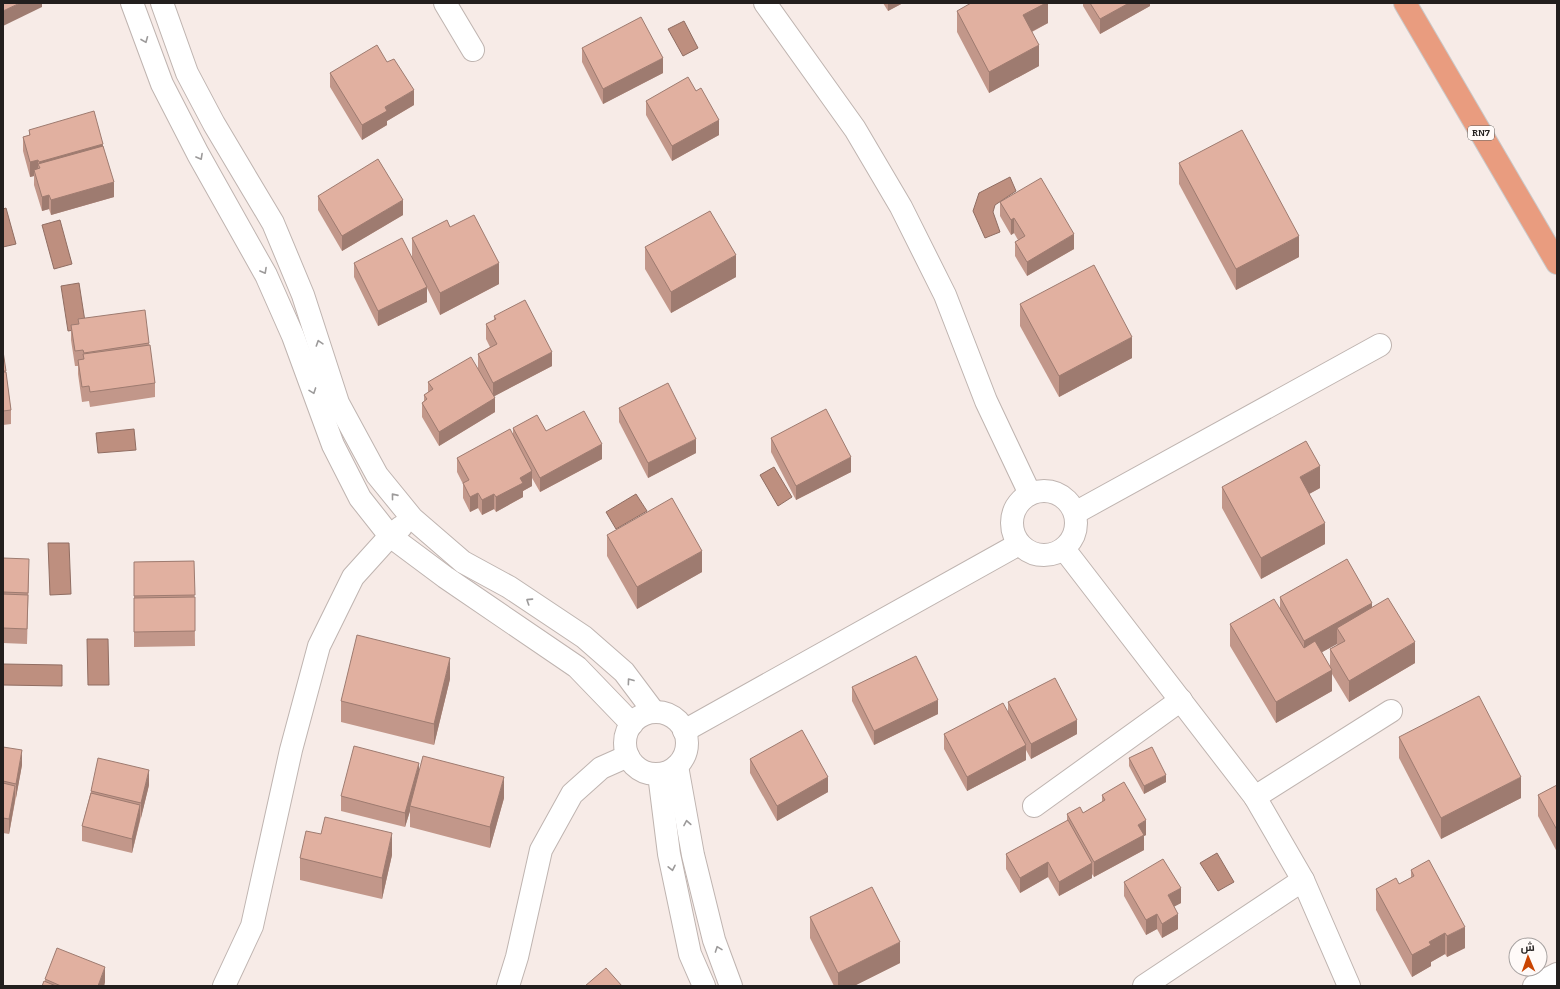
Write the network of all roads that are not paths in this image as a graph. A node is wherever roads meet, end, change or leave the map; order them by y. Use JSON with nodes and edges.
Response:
{"nodes":[{"id":1,"x":132,"y":3,"type":"edge"},
{"id":2,"x":162,"y":3,"type":"edge"},
{"id":3,"x":445,"y":3,"type":"edge"},
{"id":4,"x":765,"y":3,"type":"edge"},
{"id":5,"x":1405,"y":3,"type":"edge"},
{"id":6,"x":473,"y":50,"type":"dead end"},
{"id":7,"x":1557,"y":263,"type":"edge"},
{"id":8,"x":1380,"y":345,"type":"dead end"},
{"id":9,"x":1030,"y":494,"type":"junction"},
{"id":10,"x":1075,"y":513,"type":"junction"},
{"id":11,"x":412,"y":518,"type":"junction"},
{"id":12,"x":390,"y":536,"type":"junction"},
{"id":13,"x":1019,"y":544,"type":"junction"},
{"id":14,"x":1064,"y":549,"type":"junction"},
{"id":15,"x":1181,"y":700,"type":"junction"},
{"id":16,"x":1391,"y":711,"type":"dead end"},
{"id":17,"x":654,"y":712,"type":"junction"},
{"id":18,"x":632,"y":724,"type":"junction"},
{"id":19,"x":684,"y":730,"type":"junction"},
{"id":20,"x":628,"y":756,"type":"junction"},
{"id":21,"x":668,"y":770,"type":"junction"},
{"id":22,"x":1254,"y":797,"type":"junction"},
{"id":23,"x":1034,"y":806,"type":"dead end"},
{"id":24,"x":1303,"y":880,"type":"junction"},
{"id":25,"x":1557,"y":974,"type":"edge"},
{"id":26,"x":224,"y":986,"type":"edge"},
{"id":27,"x":508,"y":986,"type":"edge"},
{"id":28,"x":704,"y":986,"type":"edge"},
{"id":29,"x":731,"y":986,"type":"edge"},
{"id":30,"x":1144,"y":986,"type":"edge"},
{"id":31,"x":1349,"y":986,"type":"edge"},
{"id":32,"x":1534,"y":986,"type":"edge"}],
"edges":[{"from":1,"to":12,"type":"street","one_way":true},
{"from":11,"to":2,"type":"street","one_way":true},
{"from":3,"to":6,"type":"street"},
{"from":4,"to":9,"type":"street"},
{"from":5,"to":7,"type":"main road","number":"RN7"},
{"from":8,"to":10,"type":"street"},
{"from":9,"to":10,"type":"street"},
{"from":9,"to":13,"type":"street"},
{"from":10,"to":14,"type":"street"},
{"from":11,"to":12,"type":"street"},
{"from":17,"to":11,"type":"street","one_way":true},
{"from":12,"to":18,"type":"street"},
{"from":12,"to":26,"type":"street"},
{"from":13,"to":14,"type":"street"},
{"from":13,"to":19,"type":"street"},
{"from":14,"to":15,"type":"street"},
{"from":15,"to":22,"type":"street"},
{"from":15,"to":23,"type":"street"},
{"from":16,"to":22,"type":"street"},
{"from":17,"to":18,"type":"street"},
{"from":17,"to":19,"type":"street"},
{"from":18,"to":20,"type":"street"},
{"from":19,"to":21,"type":"street"},
{"from":20,"to":21,"type":"street"},
{"from":20,"to":27,"type":"street"},
{"from":21,"to":28,"type":"street","one_way":true},
{"from":29,"to":21,"type":"street","one_way":true},
{"from":22,"to":24,"type":"street"},
{"from":24,"to":30,"type":"street"},
{"from":24,"to":31,"type":"street"},
{"from":25,"to":32,"type":"street"}]}
